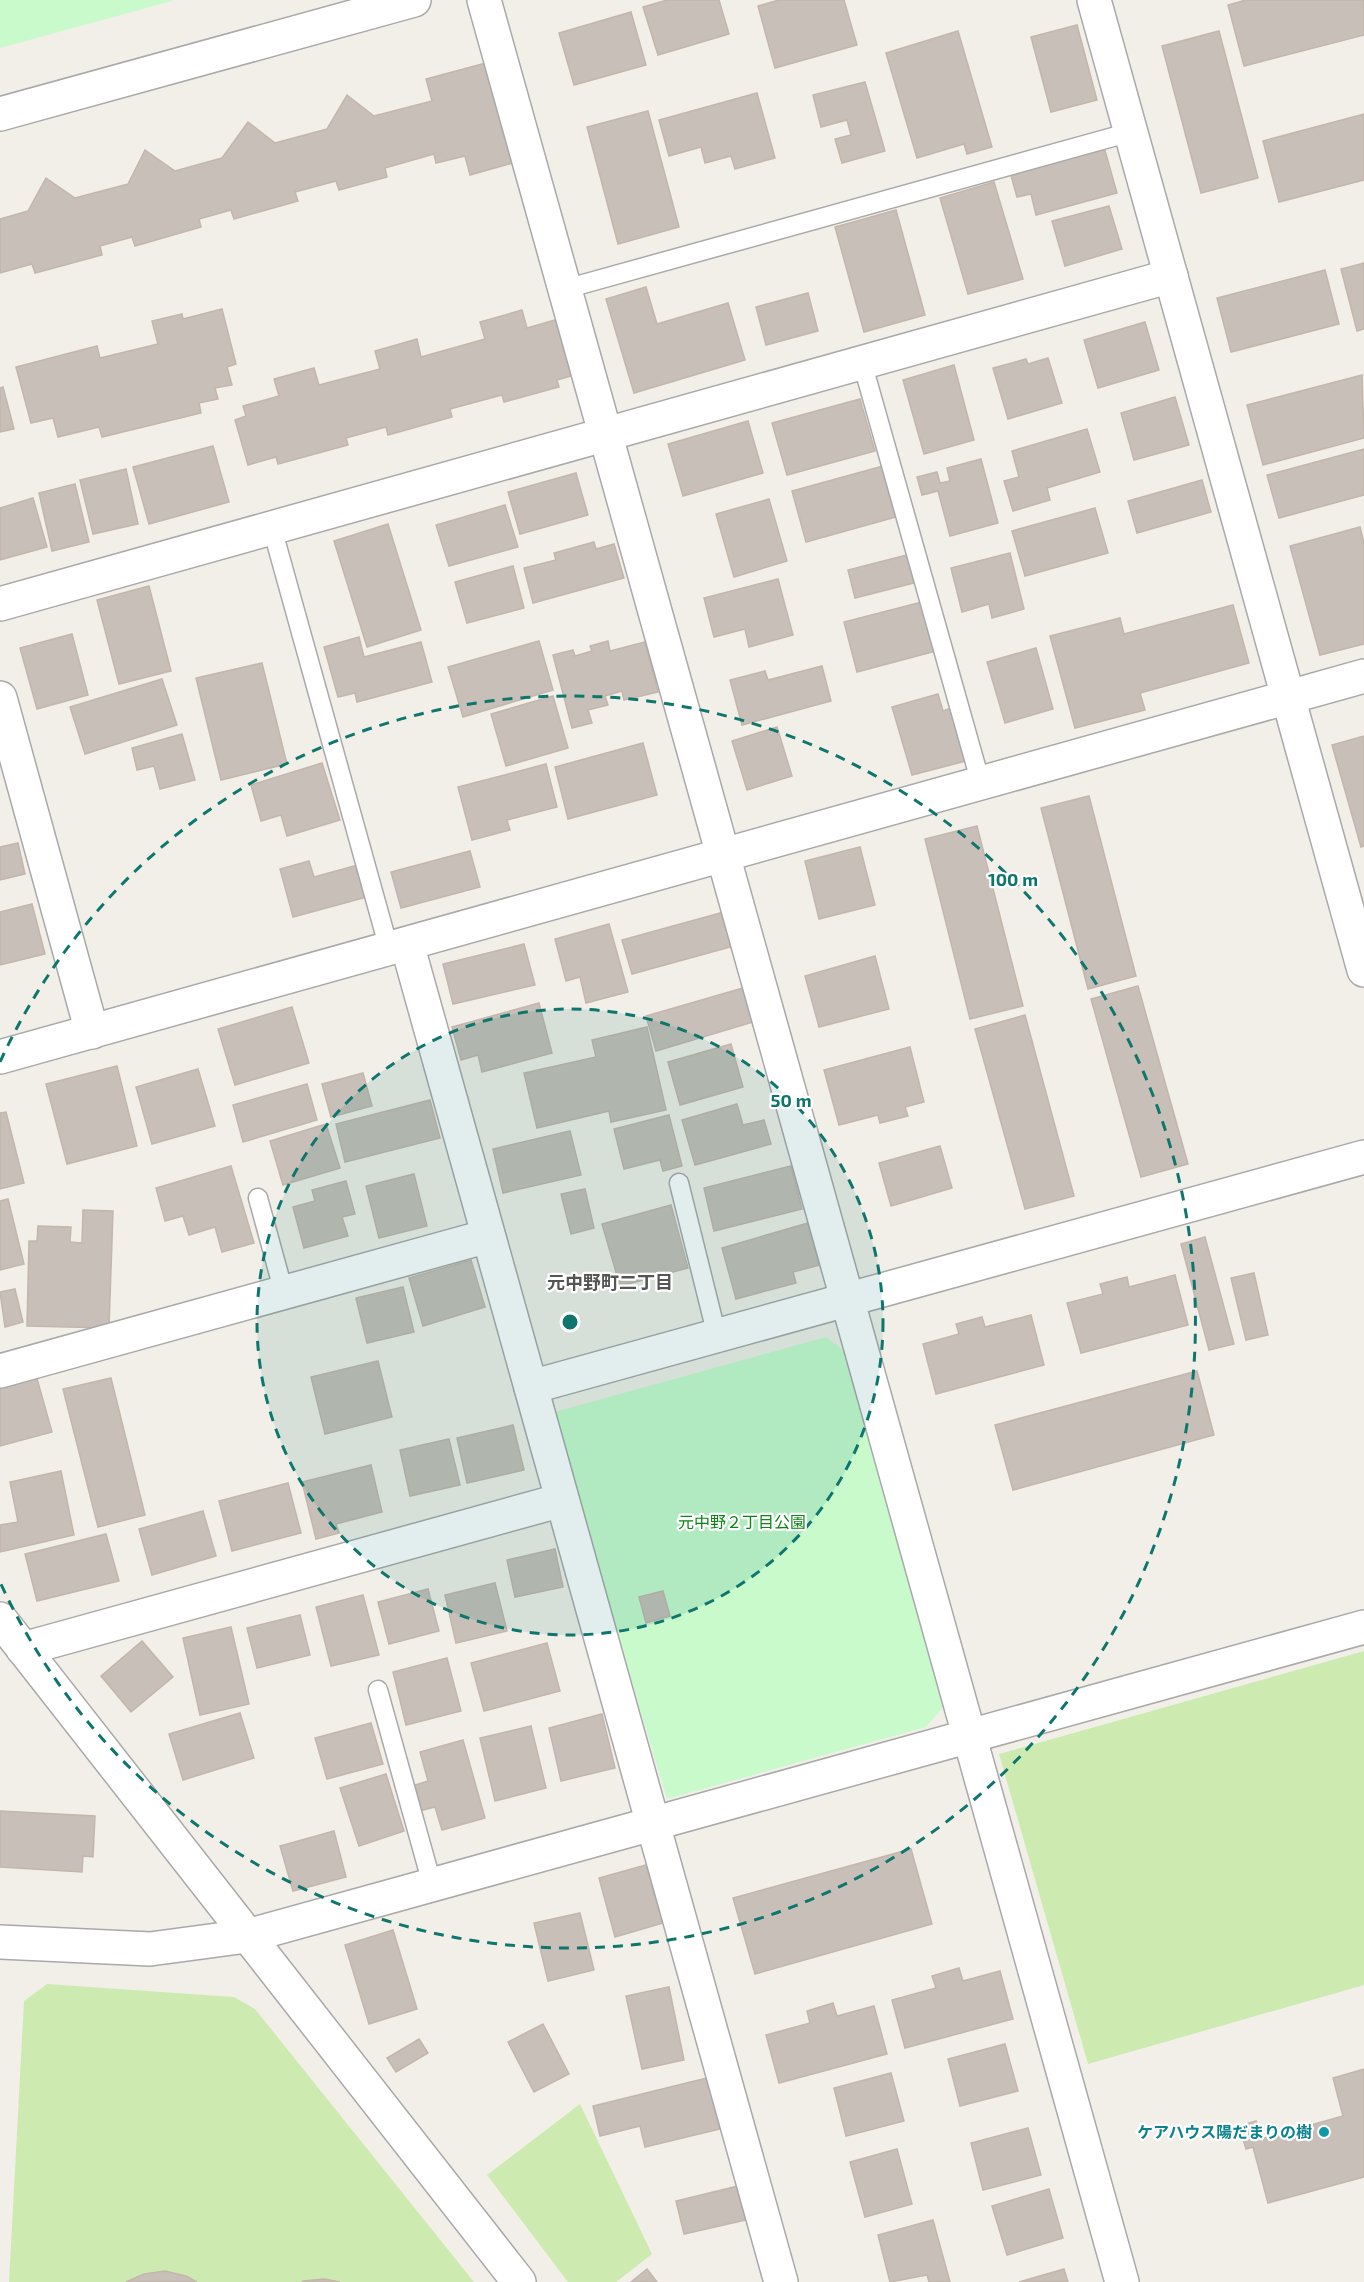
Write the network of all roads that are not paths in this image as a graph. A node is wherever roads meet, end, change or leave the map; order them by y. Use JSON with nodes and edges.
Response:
{"nodes":[{"id":1,"x":414,"y":0,"type":"edge"},
{"id":2,"x":484,"y":0,"type":"edge"},
{"id":3,"x":1094,"y":0,"type":"edge"},
{"id":4,"x":0,"y":114,"type":"edge"},
{"id":5,"x":1131,"y":132,"type":"junction"},
{"id":6,"x":1171,"y":276,"type":"junction"},
{"id":7,"x":565,"y":289,"type":"junction"},
{"id":8,"x":862,"y":362,"type":"junction"},
{"id":9,"x":606,"y":434,"type":"junction"},
{"id":10,"x":272,"y":528,"type":"junction"},
{"id":11,"x":0,"y":604,"type":"edge"},
{"id":12,"x":1364,"y":676,"type":"edge"},
{"id":13,"x":1288,"y":697,"type":"junction"},
{"id":14,"x":2,"y":715,"type":"edge"},
{"id":15,"x":981,"y":784,"type":"junction"},
{"id":16,"x":723,"y":855,"type":"junction"},
{"id":17,"x":398,"y":947,"type":"junction"},
{"id":18,"x":1364,"y":970,"type":"edge"},
{"id":19,"x":92,"y":1032,"type":"junction"},
{"id":20,"x":0,"y":1057,"type":"edge"},
{"id":21,"x":1364,"y":1157,"type":"edge"},
{"id":22,"x":679,"y":1183,"type":"dead end"},
{"id":23,"x":258,"y":1198,"type":"dead end"},
{"id":24,"x":488,"y":1236,"type":"junction"},
{"id":25,"x":284,"y":1293,"type":"junction"},
{"id":26,"x":847,"y":1299,"type":"junction"},
{"id":27,"x":717,"y":1336,"type":"junction"},
{"id":28,"x":0,"y":1371,"type":"edge"},
{"id":29,"x":531,"y":1387,"type":"junction"},
{"id":30,"x":562,"y":1500,"type":"junction"},
{"id":31,"x":0,"y":1619,"type":"edge"},
{"id":32,"x":1364,"y":1627,"type":"edge"},
{"id":33,"x":23,"y":1649,"type":"junction"},
{"id":34,"x":378,"y":1690,"type":"dead end"},
{"id":35,"x":969,"y":1736,"type":"junction"},
{"id":36,"x":652,"y":1824,"type":"junction"},
{"id":37,"x":432,"y":1884,"type":"junction"},
{"id":38,"x":247,"y":1936,"type":"junction"},
{"id":39,"x":0,"y":1942,"type":"edge"},
{"id":40,"x":519,"y":2282,"type":"edge"},
{"id":41,"x":781,"y":2282,"type":"edge"},
{"id":42,"x":1122,"y":2282,"type":"edge"}],
"edges":[{"from":1,"to":4,"type":"street"},
{"from":2,"to":7,"type":"street"},
{"from":3,"to":5,"type":"street"},
{"from":5,"to":6,"type":"street"},
{"from":5,"to":7,"type":"lane"},
{"from":6,"to":8,"type":"street"},
{"from":6,"to":13,"type":"street"},
{"from":7,"to":9,"type":"street"},
{"from":8,"to":9,"type":"street"},
{"from":8,"to":15,"type":"lane"},
{"from":9,"to":10,"type":"street"},
{"from":9,"to":16,"type":"street"},
{"from":10,"to":11,"type":"street"},
{"from":10,"to":17,"type":"lane"},
{"from":12,"to":13,"type":"street"},
{"from":13,"to":15,"type":"street"},
{"from":13,"to":18,"type":"street"},
{"from":14,"to":19,"type":"street"},
{"from":15,"to":16,"type":"street"},
{"from":16,"to":17,"type":"street"},
{"from":16,"to":26,"type":"street"},
{"from":17,"to":19,"type":"street"},
{"from":17,"to":24,"type":"street"},
{"from":19,"to":20,"type":"street"},
{"from":21,"to":26,"type":"street"},
{"from":22,"to":27,"type":"lane"},
{"from":23,"to":25,"type":"lane"},
{"from":24,"to":25,"type":"street"},
{"from":24,"to":29,"type":"street"},
{"from":25,"to":28,"type":"street"},
{"from":26,"to":27,"type":"street"},
{"from":26,"to":35,"type":"street"},
{"from":27,"to":29,"type":"street"},
{"from":29,"to":30,"type":"street"},
{"from":30,"to":33,"type":"street"},
{"from":30,"to":36,"type":"street"},
{"from":31,"to":33,"type":"street"},
{"from":32,"to":35,"type":"street"},
{"from":33,"to":38,"type":"street"},
{"from":34,"to":37,"type":"lane"},
{"from":35,"to":36,"type":"street"},
{"from":35,"to":42,"type":"street"},
{"from":36,"to":37,"type":"street"},
{"from":36,"to":41,"type":"street"},
{"from":37,"to":38,"type":"street"},
{"from":38,"to":39,"type":"street"},
{"from":38,"to":40,"type":"street"}]}
